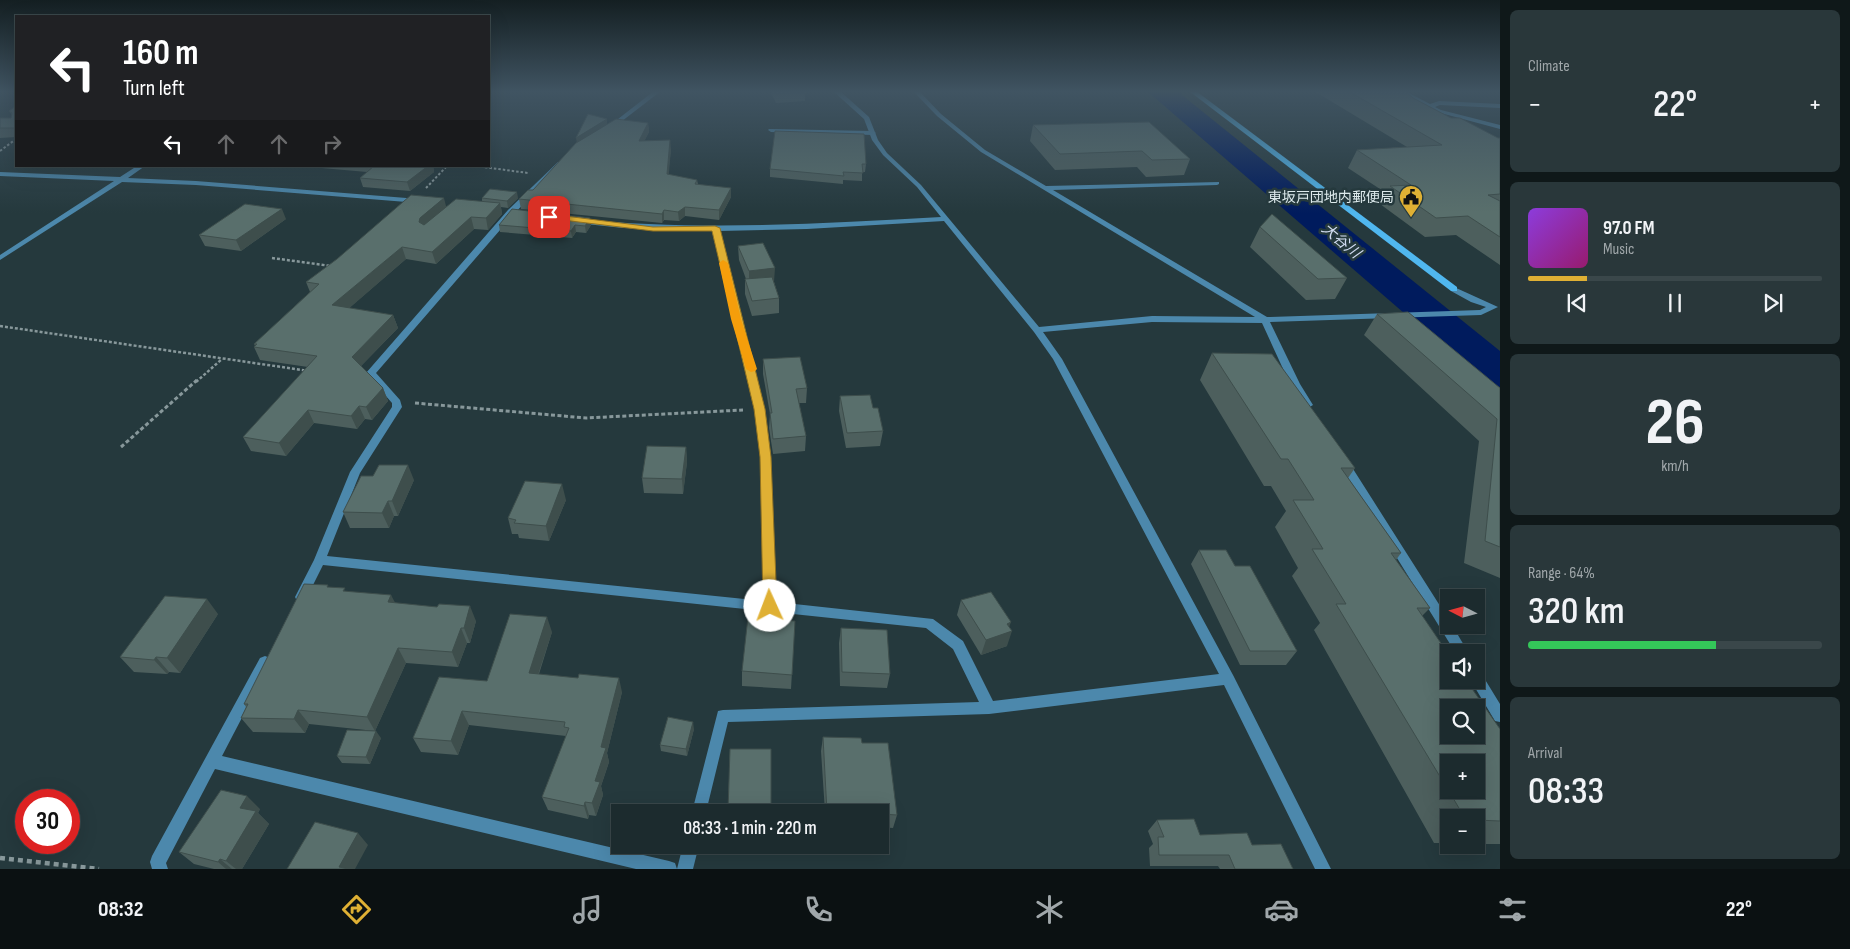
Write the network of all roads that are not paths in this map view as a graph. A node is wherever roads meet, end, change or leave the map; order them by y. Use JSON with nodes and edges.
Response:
{"nodes":[{"id":1,"x":604,"y":132,"type":"edge"},
{"id":2,"x":824,"y":132,"type":"edge"},
{"id":3,"x":957,"y":132,"type":"edge"},
{"id":4,"x":1245,"y":132,"type":"edge"},
{"id":5,"x":873,"y":133,"type":"joint"},
{"id":6,"x":598,"y":136,"type":"edge"},
{"id":7,"x":567,"y":156,"type":"edge"},
{"id":8,"x":140,"y":167,"type":"edge"},
{"id":9,"x":0,"y":174,"type":"edge"},
{"id":10,"x":119,"y":179,"type":"junction"},
{"id":11,"x":1216,"y":183,"type":"dead end"},
{"id":12,"x":1045,"y":188,"type":"junction"},
{"id":13,"x":432,"y":202,"type":"edge"},
{"id":14,"x":568,"y":219,"type":"edge"},
{"id":15,"x":945,"y":219,"type":"junction"},
{"id":16,"x":715,"y":228,"type":"junction"},
{"id":17,"x":0,"y":258,"type":"edge"},
{"id":18,"x":1454,"y":290,"type":"joint"},
{"id":19,"x":1497,"y":307,"type":"edge"},
{"id":20,"x":1265,"y":320,"type":"junction"},
{"id":21,"x":1037,"y":330,"type":"junction"},
{"id":22,"x":1314,"y":414,"type":"edge"},
{"id":23,"x":1338,"y":454,"type":"edge"},
{"id":24,"x":320,"y":560,"type":"junction"},
{"id":25,"x":297,"y":604,"type":"edge"},
{"id":26,"x":770,"y":606,"type":"junction"},
{"id":27,"x":1457,"y":644,"type":"edge"},
{"id":28,"x":269,"y":656,"type":"edge"},
{"id":29,"x":1228,"y":679,"type":"junction"},
{"id":30,"x":1483,"y":689,"type":"edge"},
{"id":31,"x":989,"y":708,"type":"junction"},
{"id":32,"x":1500,"y":716,"type":"edge"},
{"id":33,"x":212,"y":761,"type":"junction"},
{"id":34,"x":701,"y":804,"type":"edge"},
{"id":35,"x":689,"y":854,"type":"edge"},
{"id":36,"x":160,"y":869,"type":"edge"},
{"id":37,"x":669,"y":869,"type":"edge"},
{"id":38,"x":685,"y":869,"type":"edge"},
{"id":39,"x":1323,"y":869,"type":"edge"}],
"edges":[{"from":1,"to":6,"type":"street"},
{"from":2,"to":5,"type":"street"},
{"from":3,"to":12,"type":"street"},
{"from":4,"to":18,"type":"street"},
{"from":5,"to":15,"type":"street"},
{"from":7,"to":24,"type":"street"},
{"from":8,"to":10,"type":"street"},
{"from":9,"to":10,"type":"street"},
{"from":10,"to":13,"type":"street"},
{"from":10,"to":17,"type":"street"},
{"from":11,"to":12,"type":"street"},
{"from":12,"to":20,"type":"street"},
{"from":14,"to":16,"type":"street"},
{"from":15,"to":16,"type":"street"},
{"from":15,"to":21,"type":"street"},
{"from":16,"to":26,"type":"street"},
{"from":18,"to":19,"type":"street"},
{"from":19,"to":20,"type":"street"},
{"from":20,"to":21,"type":"street"},
{"from":20,"to":22,"type":"street"},
{"from":21,"to":29,"type":"street"},
{"from":23,"to":27,"type":"street"},
{"from":24,"to":25,"type":"street"},
{"from":24,"to":26,"type":"street"},
{"from":26,"to":31,"type":"street"},
{"from":28,"to":33,"type":"street"},
{"from":29,"to":31,"type":"street"},
{"from":29,"to":39,"type":"street"},
{"from":30,"to":32,"type":"street"},
{"from":31,"to":34,"type":"street"},
{"from":33,"to":36,"type":"street"},
{"from":33,"to":37,"type":"street"},
{"from":35,"to":38,"type":"street"}]}
